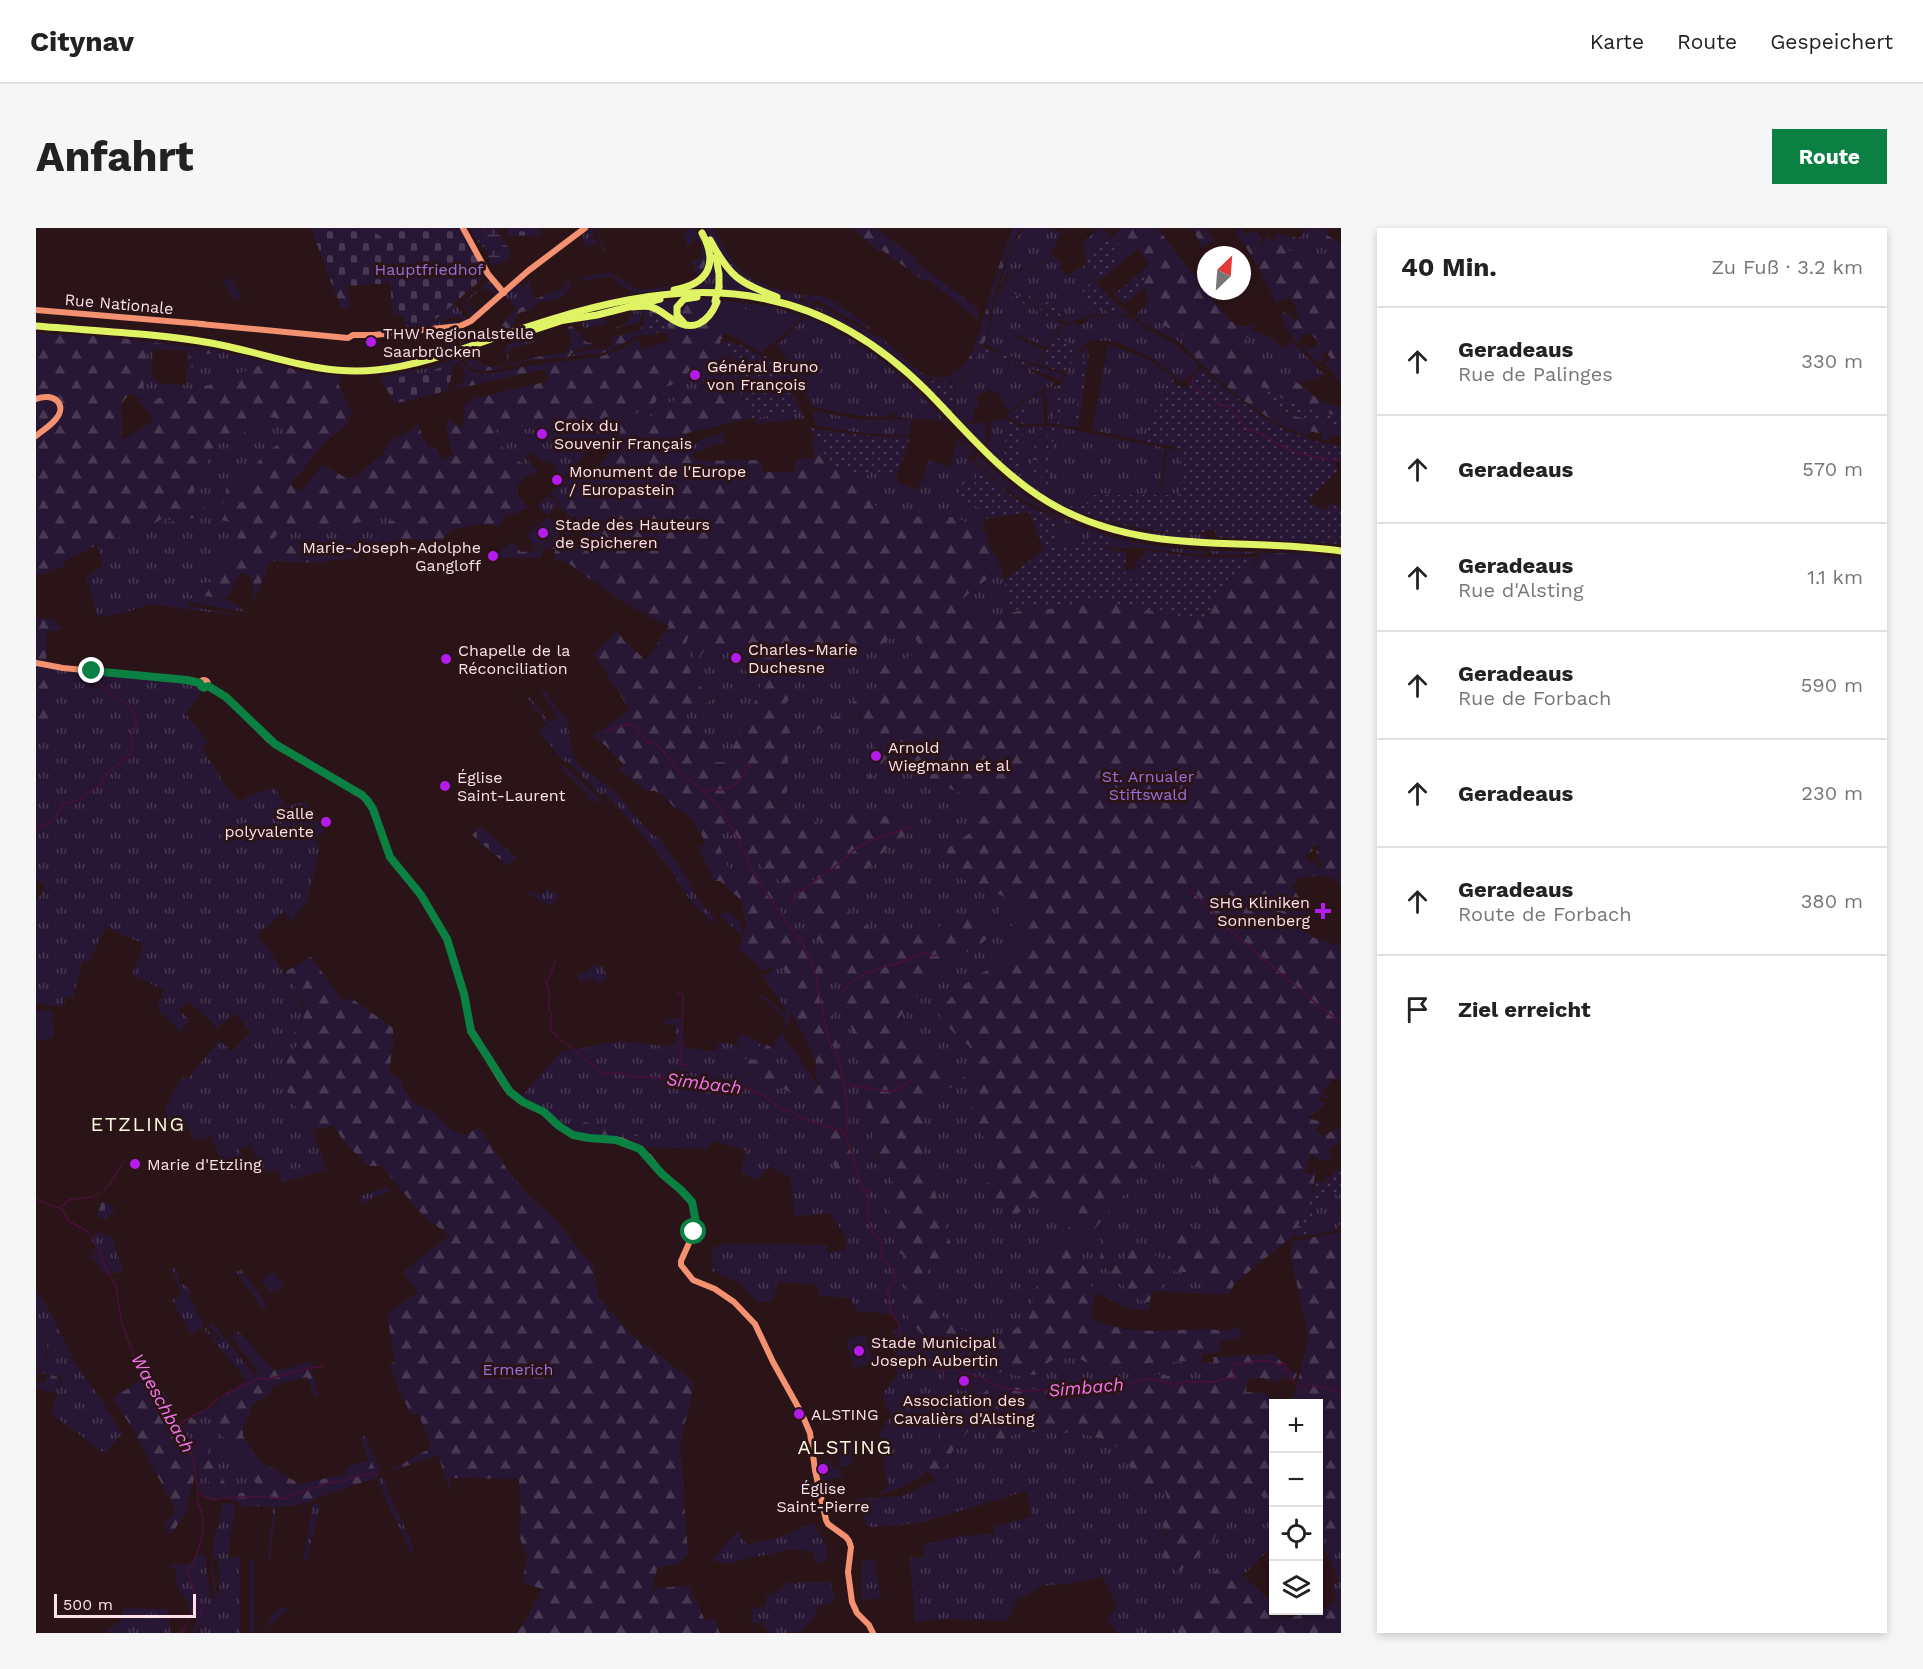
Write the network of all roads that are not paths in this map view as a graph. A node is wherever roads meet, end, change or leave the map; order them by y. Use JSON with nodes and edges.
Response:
{"nodes":[{"id":1,"x":463,"y":228,"type":"edge"},
{"id":2,"x":585,"y":228,"type":"edge"},
{"id":3,"x":701,"y":230,"type":"edge"},
{"id":4,"x":715,"y":249,"type":"junction"},
{"id":5,"x":720,"y":289,"type":"junction"},
{"id":6,"x":673,"y":290,"type":"junction"},
{"id":7,"x":504,"y":293,"type":"junction"},
{"id":8,"x":700,"y":296,"type":"junction"},
{"id":9,"x":660,"y":299,"type":"junction"},
{"id":10,"x":716,"y":302,"type":"junction"},
{"id":11,"x":604,"y":305,"type":"junction"},
{"id":12,"x":632,"y":308,"type":"junction"},
{"id":13,"x":804,"y":309,"type":"junction"},
{"id":14,"x":36,"y":310,"type":"edge"},
{"id":15,"x":565,"y":320,"type":"junction"},
{"id":16,"x":36,"y":328,"type":"edge"},
{"id":17,"x":348,"y":334,"type":"junction"},
{"id":18,"x":379,"y":334,"type":"junction"},
{"id":19,"x":374,"y":372,"type":"junction"},
{"id":20,"x":36,"y":399,"type":"edge"},
{"id":21,"x":36,"y":436,"type":"edge"},
{"id":22,"x":1200,"y":546,"type":"junction"},
{"id":23,"x":1341,"y":553,"type":"edge"},
{"id":24,"x":36,"y":663,"type":"edge"},
{"id":25,"x":873,"y":1633,"type":"edge"}],
"edges":[{"from":1,"to":7,"type":"main road"},
{"from":2,"to":7,"type":"main road"},
{"from":3,"to":4,"type":"highway"},
{"from":3,"to":5,"type":"highway"},
{"from":3,"to":6,"type":"highway"},
{"from":4,"to":5,"type":"highway"},
{"from":4,"to":13,"type":"highway"},
{"from":5,"to":6,"type":"highway"},
{"from":5,"to":10,"type":"highway","bridge":true},
{"from":5,"to":11,"type":"highway"},
{"from":5,"to":13,"type":"highway"},
{"from":6,"to":11,"type":"highway"},
{"from":7,"to":18,"type":"main road"},
{"from":8,"to":9,"type":"highway"},
{"from":8,"to":10,"type":"highway"},
{"from":8,"to":22,"type":"highway"},
{"from":9,"to":12,"type":"highway"},
{"from":9,"to":15,"type":"highway"},
{"from":10,"to":12,"type":"highway"},
{"from":11,"to":19,"type":"highway"},
{"from":12,"to":15,"type":"highway"},
{"from":13,"to":22,"type":"highway"},
{"from":14,"to":17,"type":"main road","name":"Rue Nationale"},
{"from":15,"to":19,"type":"highway"},
{"from":16,"to":19,"type":"highway"},
{"from":17,"to":18,"type":"main road"},
{"from":17,"to":18,"type":"main road"},
{"from":20,"to":21,"type":"main road"},
{"from":22,"to":23,"type":"highway"},
{"from":24,"to":25,"type":"main road"}]}
